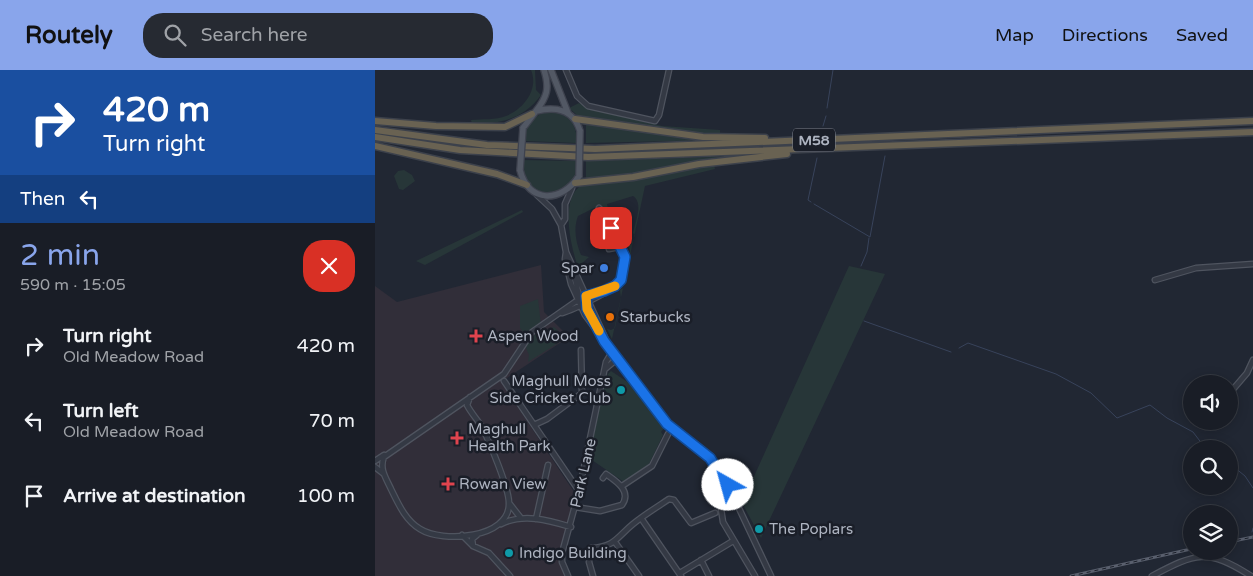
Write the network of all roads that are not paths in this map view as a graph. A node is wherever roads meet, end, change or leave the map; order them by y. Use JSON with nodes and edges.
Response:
{"nodes":[{"id":1,"x":544,"y":70,"type":"edge"},
{"id":2,"x":551,"y":70,"type":"edge"},
{"id":3,"x":566,"y":70,"type":"edge"},
{"id":4,"x":669,"y":70,"type":"edge"},
{"id":5,"x":534,"y":113,"type":"junction"},
{"id":6,"x":568,"y":113,"type":"junction"},
{"id":7,"x":575,"y":119,"type":"junction"},
{"id":8,"x":375,"y":121,"type":"edge"},
{"id":9,"x":1253,"y":121,"type":"edge"},
{"id":10,"x":375,"y":130,"type":"edge"},
{"id":11,"x":1253,"y":132,"type":"edge"},
{"id":12,"x":375,"y":137,"type":"edge"},
{"id":13,"x":816,"y":140,"type":"junction"},
{"id":14,"x":375,"y":146,"type":"edge"},
{"id":15,"x":845,"y":148,"type":"junction"},
{"id":16,"x":527,"y":185,"type":"junction"},
{"id":17,"x":573,"y":186,"type":"junction"},
{"id":18,"x":535,"y":193,"type":"junction"},
{"id":19,"x":599,"y":208,"type":"dead end"},
{"id":20,"x":561,"y":225,"type":"junction"},
{"id":21,"x":619,"y":247,"type":"junction"},
{"id":22,"x":609,"y":249,"type":"dead end"},
{"id":23,"x":566,"y":252,"type":"junction"},
{"id":24,"x":571,"y":261,"type":"junction"},
{"id":25,"x":1253,"y":264,"type":"edge"},
{"id":26,"x":1155,"y":280,"type":"dead end"},
{"id":27,"x":604,"y":291,"type":"junction"},
{"id":28,"x":586,"y":296,"type":"junction"},
{"id":29,"x":579,"y":300,"type":"junction"},
{"id":30,"x":587,"y":302,"type":"junction"},
{"id":31,"x":580,"y":306,"type":"junction"},
{"id":32,"x":559,"y":314,"type":"junction"},
{"id":33,"x":604,"y":341,"type":"junction"},
{"id":34,"x":581,"y":350,"type":"dead end"},
{"id":35,"x":612,"y":350,"type":"junction"},
{"id":36,"x":617,"y":359,"type":"junction"},
{"id":37,"x":1253,"y":360,"type":"edge"},
{"id":38,"x":605,"y":369,"type":"junction"},
{"id":39,"x":504,"y":381,"type":"dead end"},
{"id":40,"x":1238,"y":383,"type":"edge"},
{"id":41,"x":464,"y":404,"type":"junction"},
{"id":42,"x":534,"y":425,"type":"junction"},
{"id":43,"x":669,"y":434,"type":"dead end"},
{"id":44,"x":388,"y":452,"type":"junction"},
{"id":45,"x":375,"y":461,"type":"edge"},
{"id":46,"x":548,"y":465,"type":"dead end"},
{"id":47,"x":715,"y":466,"type":"junction"},
{"id":48,"x":375,"y":467,"type":"edge"},
{"id":49,"x":385,"y":476,"type":"junction"},
{"id":50,"x":603,"y":478,"type":"dead end"},
{"id":51,"x":724,"y":479,"type":"junction"},
{"id":52,"x":718,"y":480,"type":"junction"},
{"id":53,"x":728,"y":485,"type":"junction"},
{"id":54,"x":622,"y":486,"type":"junction"},
{"id":55,"x":721,"y":490,"type":"junction"},
{"id":56,"x":579,"y":491,"type":"junction"},
{"id":57,"x":733,"y":496,"type":"junction"},
{"id":58,"x":509,"y":503,"type":"junction"},
{"id":59,"x":575,"y":508,"type":"junction"},
{"id":60,"x":715,"y":513,"type":"dead end"},
{"id":61,"x":520,"y":517,"type":"junction"},
{"id":62,"x":641,"y":518,"type":"junction"},
{"id":63,"x":536,"y":519,"type":"junction"},
{"id":64,"x":499,"y":525,"type":"junction"},
{"id":65,"x":571,"y":527,"type":"junction"},
{"id":66,"x":478,"y":534,"type":"junction"},
{"id":67,"x":462,"y":535,"type":"junction"},
{"id":68,"x":733,"y":541,"type":"junction"},
{"id":69,"x":615,"y":542,"type":"junction"},
{"id":70,"x":473,"y":546,"type":"junction"},
{"id":71,"x":701,"y":560,"type":"junction"},
{"id":72,"x":681,"y":575,"type":"edge"},
{"id":73,"x":511,"y":576,"type":"edge"},
{"id":74,"x":568,"y":576,"type":"edge"},
{"id":75,"x":593,"y":576,"type":"edge"},
{"id":76,"x":639,"y":576,"type":"edge"},
{"id":77,"x":709,"y":576,"type":"edge"},
{"id":78,"x":755,"y":576,"type":"edge"},
{"id":79,"x":771,"y":576,"type":"edge"},
{"id":80,"x":1152,"y":576,"type":"edge"},
{"id":81,"x":1251,"y":576,"type":"edge"}],
"edges":[{"from":1,"to":5,"type":"main road"},
{"from":2,"to":6,"type":"main road"},
{"from":3,"to":4,"type":"street"},
{"from":5,"to":6,"type":"main road"},
{"from":5,"to":8,"type":"highway"},
{"from":5,"to":16,"type":"main road","bridge":true},
{"from":6,"to":7,"type":"main road"},
{"from":7,"to":13,"type":"highway","number":"M58"},
{"from":7,"to":17,"type":"main road","bridge":true},
{"from":9,"to":13,"type":"highway","number":"M58"},
{"from":10,"to":13,"type":"highway","number":"M58"},
{"from":11,"to":15,"type":"highway","number":"M58"},
{"from":12,"to":15,"type":"highway","number":"M58"},
{"from":14,"to":16,"type":"highway"},
{"from":15,"to":17,"type":"highway","number":"M58"},
{"from":16,"to":18,"type":"main road"},
{"from":17,"to":18,"type":"main road"},
{"from":17,"to":20,"type":"street"},
{"from":18,"to":20,"type":"street"},
{"from":19,"to":21,"type":"street"},
{"from":20,"to":23,"type":"street"},
{"from":21,"to":22,"type":"street"},
{"from":21,"to":27,"type":"street"},
{"from":23,"to":24,"type":"street"},
{"from":23,"to":29,"type":"street"},
{"from":24,"to":28,"type":"street"},
{"from":24,"to":29,"type":"street"},
{"from":25,"to":26,"type":"street"},
{"from":27,"to":28,"type":"street"},
{"from":27,"to":30,"type":"street"},
{"from":28,"to":29,"type":"street"},
{"from":28,"to":30,"type":"street"},
{"from":29,"to":31,"type":"street"},
{"from":29,"to":32,"type":"street"},
{"from":30,"to":31,"type":"street"},
{"from":30,"to":33,"type":"street"},
{"from":30,"to":35,"type":"street"},
{"from":31,"to":32,"type":"street"},
{"from":31,"to":33,"type":"street"},
{"from":32,"to":41,"type":"street"},
{"from":33,"to":35,"type":"street"},
{"from":34,"to":42,"type":"street"},
{"from":35,"to":36,"type":"street"},
{"from":35,"to":38,"type":"street","name":"Park Lane"},
{"from":36,"to":38,"type":"street"},
{"from":36,"to":47,"type":"street"},
{"from":37,"to":40,"type":"street"},
{"from":38,"to":56,"type":"street","name":"Park Lane"},
{"from":39,"to":42,"type":"street"},
{"from":41,"to":44,"type":"street"},
{"from":41,"to":58,"type":"street"},
{"from":42,"to":56,"type":"street"},
{"from":43,"to":54,"type":"street"},
{"from":44,"to":45,"type":"street"},
{"from":44,"to":49,"type":"street"},
{"from":46,"to":63,"type":"street"},
{"from":47,"to":51,"type":"street"},
{"from":47,"to":52,"type":"street"},
{"from":48,"to":49,"type":"street"},
{"from":49,"to":67,"type":"street"},
{"from":50,"to":54,"type":"street"},
{"from":51,"to":52,"type":"street"},
{"from":51,"to":53,"type":"street"},
{"from":52,"to":55,"type":"street"},
{"from":53,"to":55,"type":"street"},
{"from":53,"to":57,"type":"street"},
{"from":54,"to":59,"type":"street"},
{"from":55,"to":57,"type":"street"},
{"from":55,"to":68,"type":"street"},
{"from":56,"to":59,"type":"street","name":"Park Lane"},
{"from":57,"to":79,"type":"street"},
{"from":58,"to":61,"type":"street"},
{"from":58,"to":64,"type":"street"},
{"from":59,"to":65,"type":"street","name":"Park Lane"},
{"from":60,"to":62,"type":"street"},
{"from":61,"to":63,"type":"street"},
{"from":61,"to":64,"type":"street"},
{"from":62,"to":69,"type":"street"},
{"from":62,"to":72,"type":"street"},
{"from":63,"to":65,"type":"street"},
{"from":64,"to":66,"type":"street"},
{"from":65,"to":74,"type":"street","name":"Park Lane"},
{"from":66,"to":67,"type":"street"},
{"from":66,"to":70,"type":"street"},
{"from":67,"to":70,"type":"street"},
{"from":68,"to":71,"type":"street"},
{"from":68,"to":78,"type":"street"},
{"from":69,"to":75,"type":"street"},
{"from":69,"to":76,"type":"street"},
{"from":70,"to":73,"type":"street"},
{"from":71,"to":72,"type":"street"},
{"from":71,"to":77,"type":"street"},
{"from":80,"to":81,"type":"street"}]}
